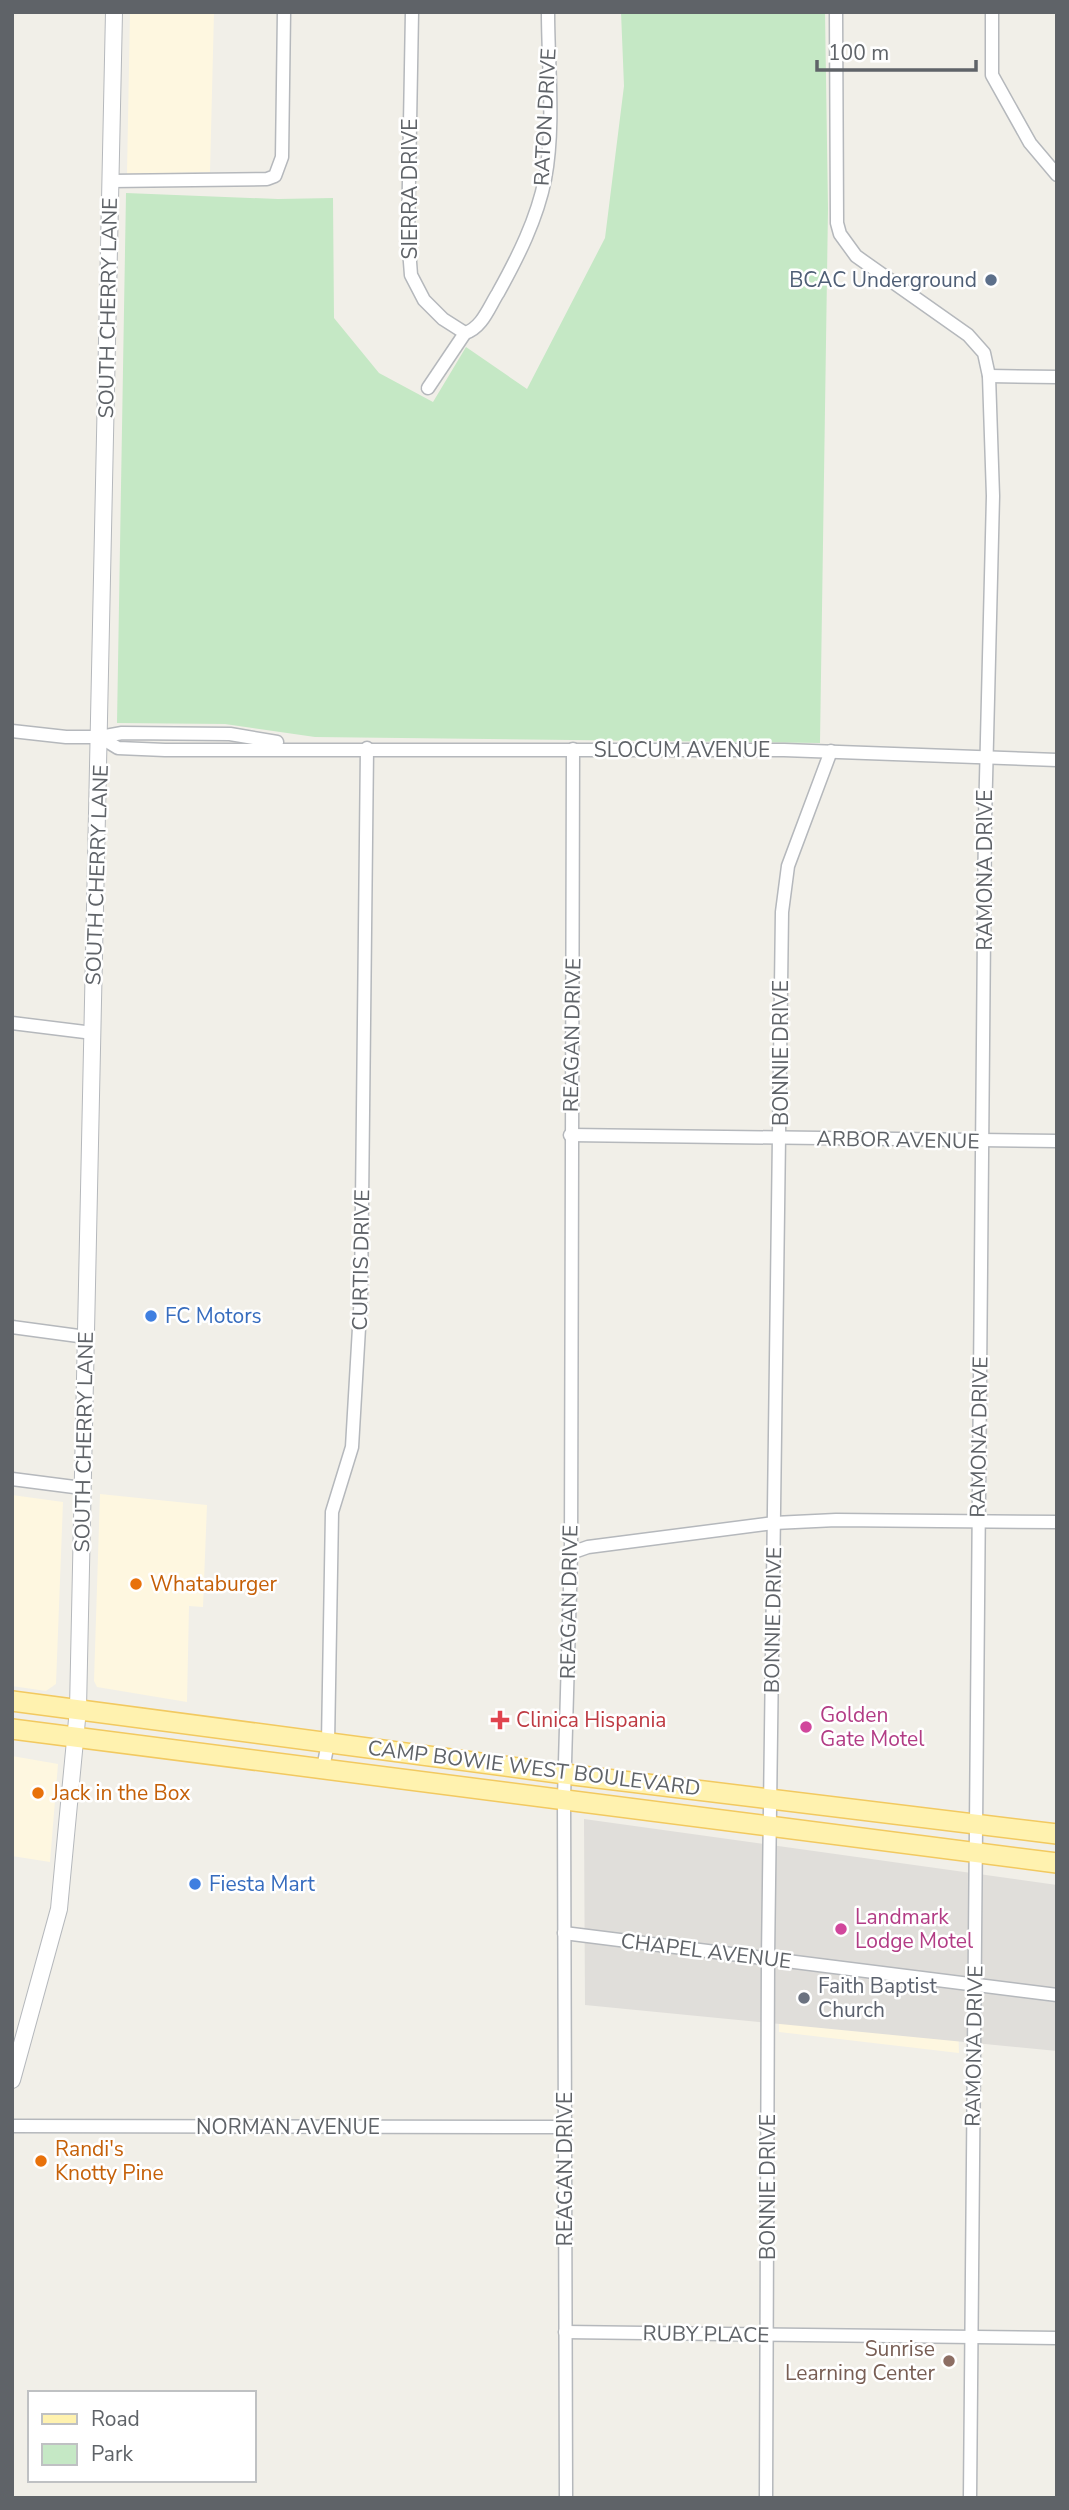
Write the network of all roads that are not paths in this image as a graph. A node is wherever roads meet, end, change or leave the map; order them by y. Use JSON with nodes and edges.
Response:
{"nodes":[{"id":1,"x":114,"y":12,"type":"edge"},
{"id":2,"x":284,"y":12,"type":"edge"},
{"id":3,"x":412,"y":12,"type":"edge"},
{"id":4,"x":548,"y":12,"type":"edge"},
{"id":5,"x":836,"y":12,"type":"edge"},
{"id":6,"x":992,"y":12,"type":"edge"},
{"id":7,"x":1057,"y":175,"type":"edge"},
{"id":8,"x":110,"y":181,"type":"junction"},
{"id":9,"x":470,"y":332,"type":"junction"},
{"id":10,"x":989,"y":376,"type":"junction"},
{"id":11,"x":1057,"y":377,"type":"edge"},
{"id":12,"x":428,"y":388,"type":"dead end"},
{"id":13,"x":12,"y":731,"type":"edge"},
{"id":14,"x":100,"y":737,"type":"junction"},
{"id":15,"x":367,"y":748,"type":"junction"},
{"id":16,"x":573,"y":749,"type":"junction"},
{"id":17,"x":831,"y":751,"type":"junction"},
{"id":18,"x":987,"y":758,"type":"junction"},
{"id":19,"x":1057,"y":760,"type":"edge"},
{"id":20,"x":12,"y":1023,"type":"edge"},
{"id":21,"x":93,"y":1033,"type":"junction"},
{"id":22,"x":570,"y":1135,"type":"junction"},
{"id":23,"x":780,"y":1139,"type":"junction"},
{"id":24,"x":984,"y":1141,"type":"junction"},
{"id":25,"x":1057,"y":1141,"type":"edge"},
{"id":26,"x":12,"y":1327,"type":"edge"},
{"id":27,"x":86,"y":1337,"type":"junction"},
{"id":28,"x":12,"y":1479,"type":"edge"},
{"id":29,"x":82,"y":1488,"type":"junction"},
{"id":30,"x":979,"y":1521,"type":"junction"},
{"id":31,"x":1057,"y":1522,"type":"edge"},
{"id":32,"x":774,"y":1523,"type":"junction"},
{"id":33,"x":571,"y":1553,"type":"junction"},
{"id":34,"x":12,"y":1701,"type":"edge"},
{"id":35,"x":78,"y":1709,"type":"junction"},
{"id":36,"x":12,"y":1729,"type":"edge"},
{"id":37,"x":75,"y":1738,"type":"junction"},
{"id":38,"x":328,"y":1743,"type":"junction"},
{"id":39,"x":323,"y":1768,"type":"junction"},
{"id":40,"x":565,"y":1774,"type":"junction"},
{"id":41,"x":771,"y":1797,"type":"junction"},
{"id":42,"x":564,"y":1798,"type":"junction"},
{"id":43,"x":976,"y":1823,"type":"junction"},
{"id":44,"x":769,"y":1826,"type":"junction"},
{"id":45,"x":1057,"y":1834,"type":"edge"},
{"id":46,"x":975,"y":1852,"type":"junction"},
{"id":47,"x":1057,"y":1863,"type":"edge"},
{"id":48,"x":564,"y":1933,"type":"junction"},
{"id":49,"x":768,"y":1958,"type":"junction"},
{"id":50,"x":974,"y":1985,"type":"junction"},
{"id":51,"x":1057,"y":1995,"type":"edge"},
{"id":52,"x":12,"y":2080,"type":"edge"},
{"id":53,"x":12,"y":2126,"type":"edge"},
{"id":54,"x":565,"y":2127,"type":"junction"},
{"id":55,"x":565,"y":2332,"type":"junction"},
{"id":56,"x":768,"y":2336,"type":"junction"},
{"id":57,"x":971,"y":2337,"type":"junction"},
{"id":58,"x":1057,"y":2338,"type":"edge"},
{"id":59,"x":566,"y":2498,"type":"edge"},
{"id":60,"x":766,"y":2498,"type":"edge"},
{"id":61,"x":970,"y":2498,"type":"edge"}],
"edges":[{"from":1,"to":8,"type":"street","name":"SOUTH CHERRY LANE"},
{"from":2,"to":8,"type":"street"},
{"from":3,"to":9,"type":"street","name":"SIERRA DRIVE"},
{"from":4,"to":9,"type":"street","name":"RATON DRIVE"},
{"from":5,"to":10,"type":"street","name":"RAMONA DRIVE"},
{"from":6,"to":7,"type":"street"},
{"from":8,"to":14,"type":"street","name":"SOUTH CHERRY LANE"},
{"from":9,"to":12,"type":"street","name":"RATON DRIVE"},
{"from":10,"to":11,"type":"street"},
{"from":10,"to":18,"type":"street","name":"RAMONA DRIVE"},
{"from":13,"to":14,"type":"street","name":"SLOCUM AVENUE"},
{"from":14,"to":15,"type":"street","name":"SLOCUM AVENUE"},
{"from":14,"to":21,"type":"street","name":"SOUTH CHERRY LANE"},
{"from":15,"to":16,"type":"street","name":"SLOCUM AVENUE"},
{"from":15,"to":38,"type":"street","name":"CURTIS DRIVE"},
{"from":16,"to":17,"type":"street","name":"SLOCUM AVENUE"},
{"from":16,"to":22,"type":"street","name":"REAGAN DRIVE"},
{"from":17,"to":18,"type":"street","name":"SLOCUM AVENUE"},
{"from":17,"to":23,"type":"street","name":"BONNIE DRIVE"},
{"from":18,"to":19,"type":"street","name":"SLOCUM AVENUE"},
{"from":18,"to":24,"type":"street","name":"RAMONA DRIVE"},
{"from":20,"to":21,"type":"street"},
{"from":21,"to":27,"type":"street","name":"SOUTH CHERRY LANE"},
{"from":22,"to":23,"type":"street","name":"ARBOR AVENUE"},
{"from":22,"to":33,"type":"street","name":"REAGAN DRIVE"},
{"from":23,"to":24,"type":"street","name":"ARBOR AVENUE"},
{"from":23,"to":32,"type":"street","name":"BONNIE DRIVE"},
{"from":24,"to":25,"type":"street","name":"ARBOR AVENUE"},
{"from":24,"to":30,"type":"street","name":"RAMONA DRIVE"},
{"from":26,"to":27,"type":"street"},
{"from":27,"to":29,"type":"street","name":"SOUTH CHERRY LANE"},
{"from":28,"to":29,"type":"street"},
{"from":29,"to":35,"type":"street","name":"SOUTH CHERRY LANE"},
{"from":30,"to":31,"type":"street"},
{"from":30,"to":32,"type":"street"},
{"from":30,"to":43,"type":"street","name":"RAMONA DRIVE"},
{"from":32,"to":33,"type":"street"},
{"from":32,"to":41,"type":"street","name":"BONNIE DRIVE"},
{"from":33,"to":40,"type":"street","name":"REAGAN DRIVE"},
{"from":34,"to":35,"type":"main road","name":"CAMP BOWIE WEST BOULEVARD"},
{"from":35,"to":37,"type":"street","name":"SOUTH CHERRY LANE"},
{"from":35,"to":38,"type":"main road","name":"CAMP BOWIE WEST BOULEVARD"},
{"from":36,"to":37,"type":"main road","name":"CAMP BOWIE WEST BOULEVARD"},
{"from":37,"to":39,"type":"main road","name":"CAMP BOWIE WEST BOULEVARD"},
{"from":37,"to":52,"type":"street","name":"SOUTH CHERRY LANE"},
{"from":38,"to":39,"type":"street","name":"CURTIS DRIVE"},
{"from":38,"to":40,"type":"main road","name":"CAMP BOWIE WEST BOULEVARD"},
{"from":39,"to":42,"type":"main road","name":"CAMP BOWIE WEST BOULEVARD"},
{"from":40,"to":41,"type":"main road","name":"CAMP BOWIE WEST BOULEVARD"},
{"from":40,"to":42,"type":"street","name":"REAGAN DRIVE"},
{"from":41,"to":43,"type":"main road","name":"CAMP BOWIE WEST BOULEVARD"},
{"from":41,"to":44,"type":"street","name":"BONNIE DRIVE"},
{"from":42,"to":44,"type":"main road","name":"CAMP BOWIE WEST BOULEVARD"},
{"from":42,"to":48,"type":"street","name":"REAGAN DRIVE"},
{"from":43,"to":45,"type":"main road","name":"CAMP BOWIE WEST BOULEVARD"},
{"from":43,"to":46,"type":"street","name":"RAMONA DRIVE"},
{"from":44,"to":46,"type":"main road","name":"CAMP BOWIE WEST BOULEVARD"},
{"from":44,"to":49,"type":"street","name":"BONNIE DRIVE"},
{"from":46,"to":47,"type":"main road","name":"CAMP BOWIE WEST BOULEVARD"},
{"from":46,"to":50,"type":"street","name":"RAMONA DRIVE"},
{"from":48,"to":49,"type":"street","name":"CHAPEL AVENUE"},
{"from":48,"to":54,"type":"street","name":"REAGAN DRIVE"},
{"from":49,"to":50,"type":"street","name":"CHAPEL AVENUE"},
{"from":49,"to":56,"type":"street","name":"BONNIE DRIVE"},
{"from":50,"to":51,"type":"street","name":"CHAPEL AVENUE"},
{"from":50,"to":57,"type":"street","name":"RAMONA DRIVE"},
{"from":53,"to":54,"type":"street","name":"NORMAN AVENUE"},
{"from":54,"to":55,"type":"street","name":"REAGAN DRIVE"},
{"from":55,"to":56,"type":"street","name":"RUBY PLACE"},
{"from":55,"to":59,"type":"street","name":"REAGAN DRIVE"},
{"from":56,"to":57,"type":"street","name":"RUBY PLACE"},
{"from":56,"to":60,"type":"street","name":"BONNIE DRIVE"},
{"from":57,"to":58,"type":"street","name":"RUBY PLACE"},
{"from":57,"to":61,"type":"street","name":"RAMONA DRIVE"}]}
